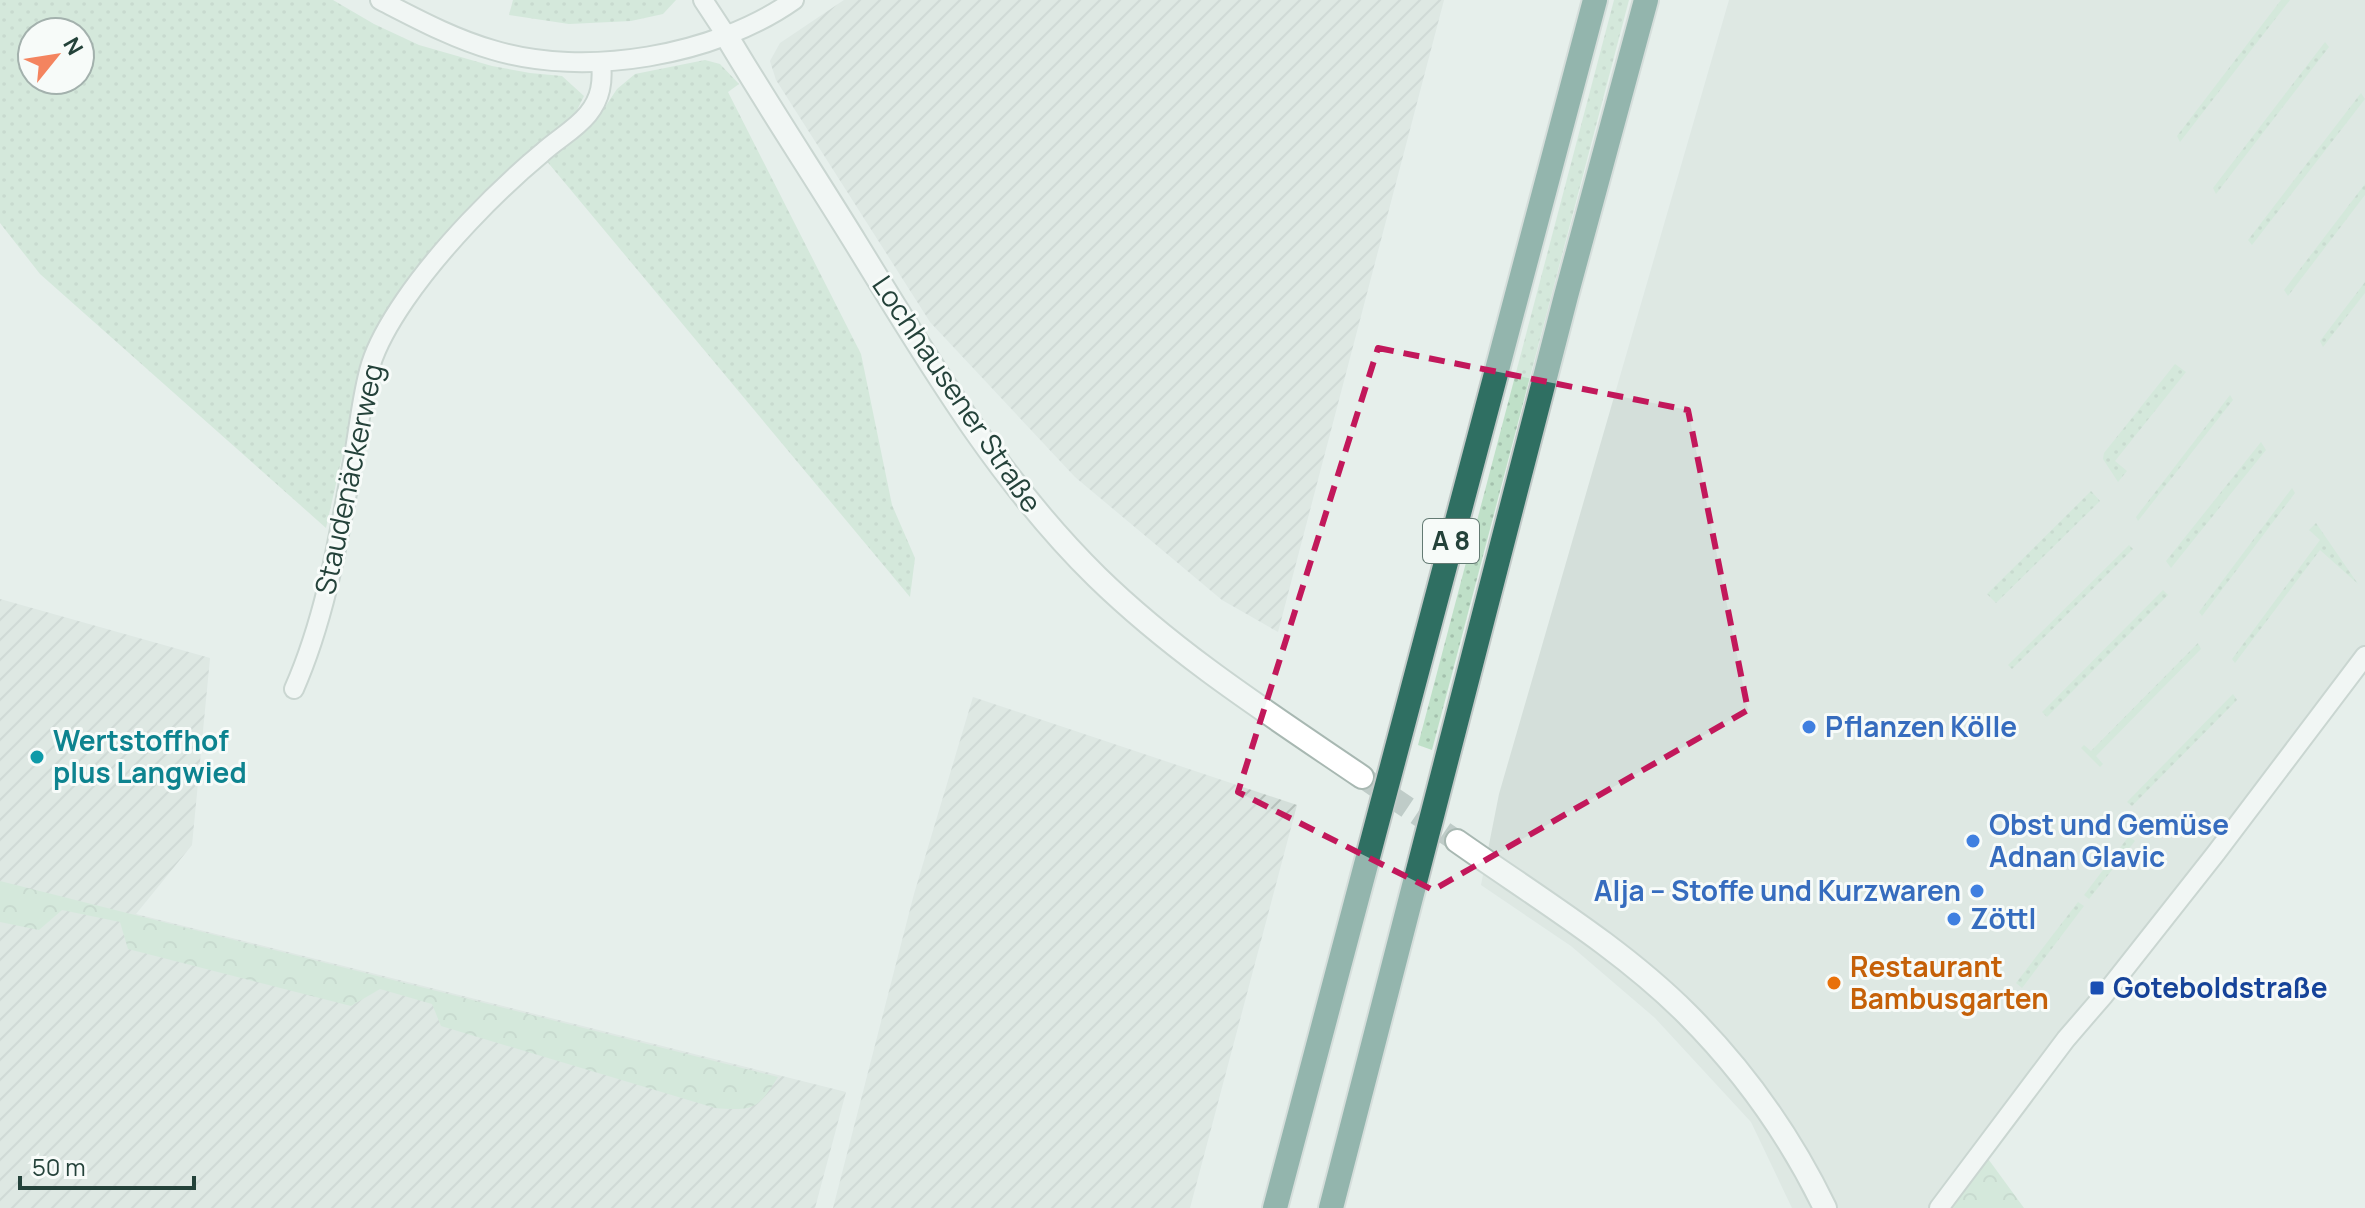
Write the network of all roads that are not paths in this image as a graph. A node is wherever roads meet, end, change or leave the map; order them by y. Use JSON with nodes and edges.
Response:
{"nodes":[{"id":1,"x":380,"y":0,"type":"edge"},
{"id":2,"x":703,"y":0,"type":"edge"},
{"id":3,"x":794,"y":0,"type":"edge"},
{"id":4,"x":1595,"y":0,"type":"edge"},
{"id":5,"x":1646,"y":0,"type":"edge"},
{"id":6,"x":726,"y":35,"type":"junction"},
{"id":7,"x":601,"y":62,"type":"junction"},
{"id":8,"x":2365,"y":656,"type":"edge"},
{"id":9,"x":294,"y":689,"type":"dead end"},
{"id":10,"x":1362,"y":777,"type":"tunnel mouth"},
{"id":11,"x":1457,"y":841,"type":"tunnel mouth"},
{"id":12,"x":1275,"y":1208,"type":"edge"},
{"id":13,"x":1331,"y":1208,"type":"edge"},
{"id":14,"x":1825,"y":1208,"type":"edge"},
{"id":15,"x":1939,"y":1208,"type":"edge"}],
"edges":[{"from":1,"to":7,"type":"street"},
{"from":2,"to":6,"type":"street","name":"Lochhausener Straße"},
{"from":3,"to":6,"type":"street"},
{"from":4,"to":12,"type":"highway","number":"A 8"},
{"from":5,"to":13,"type":"highway","number":"A 8"},
{"from":6,"to":7,"type":"street"},
{"from":6,"to":10,"type":"street","name":"Lochhausener Straße"},
{"from":7,"to":9,"type":"street","name":"Staudenäckerweg"},
{"from":8,"to":15,"type":"street"},
{"from":11,"to":14,"type":"street"}]}
